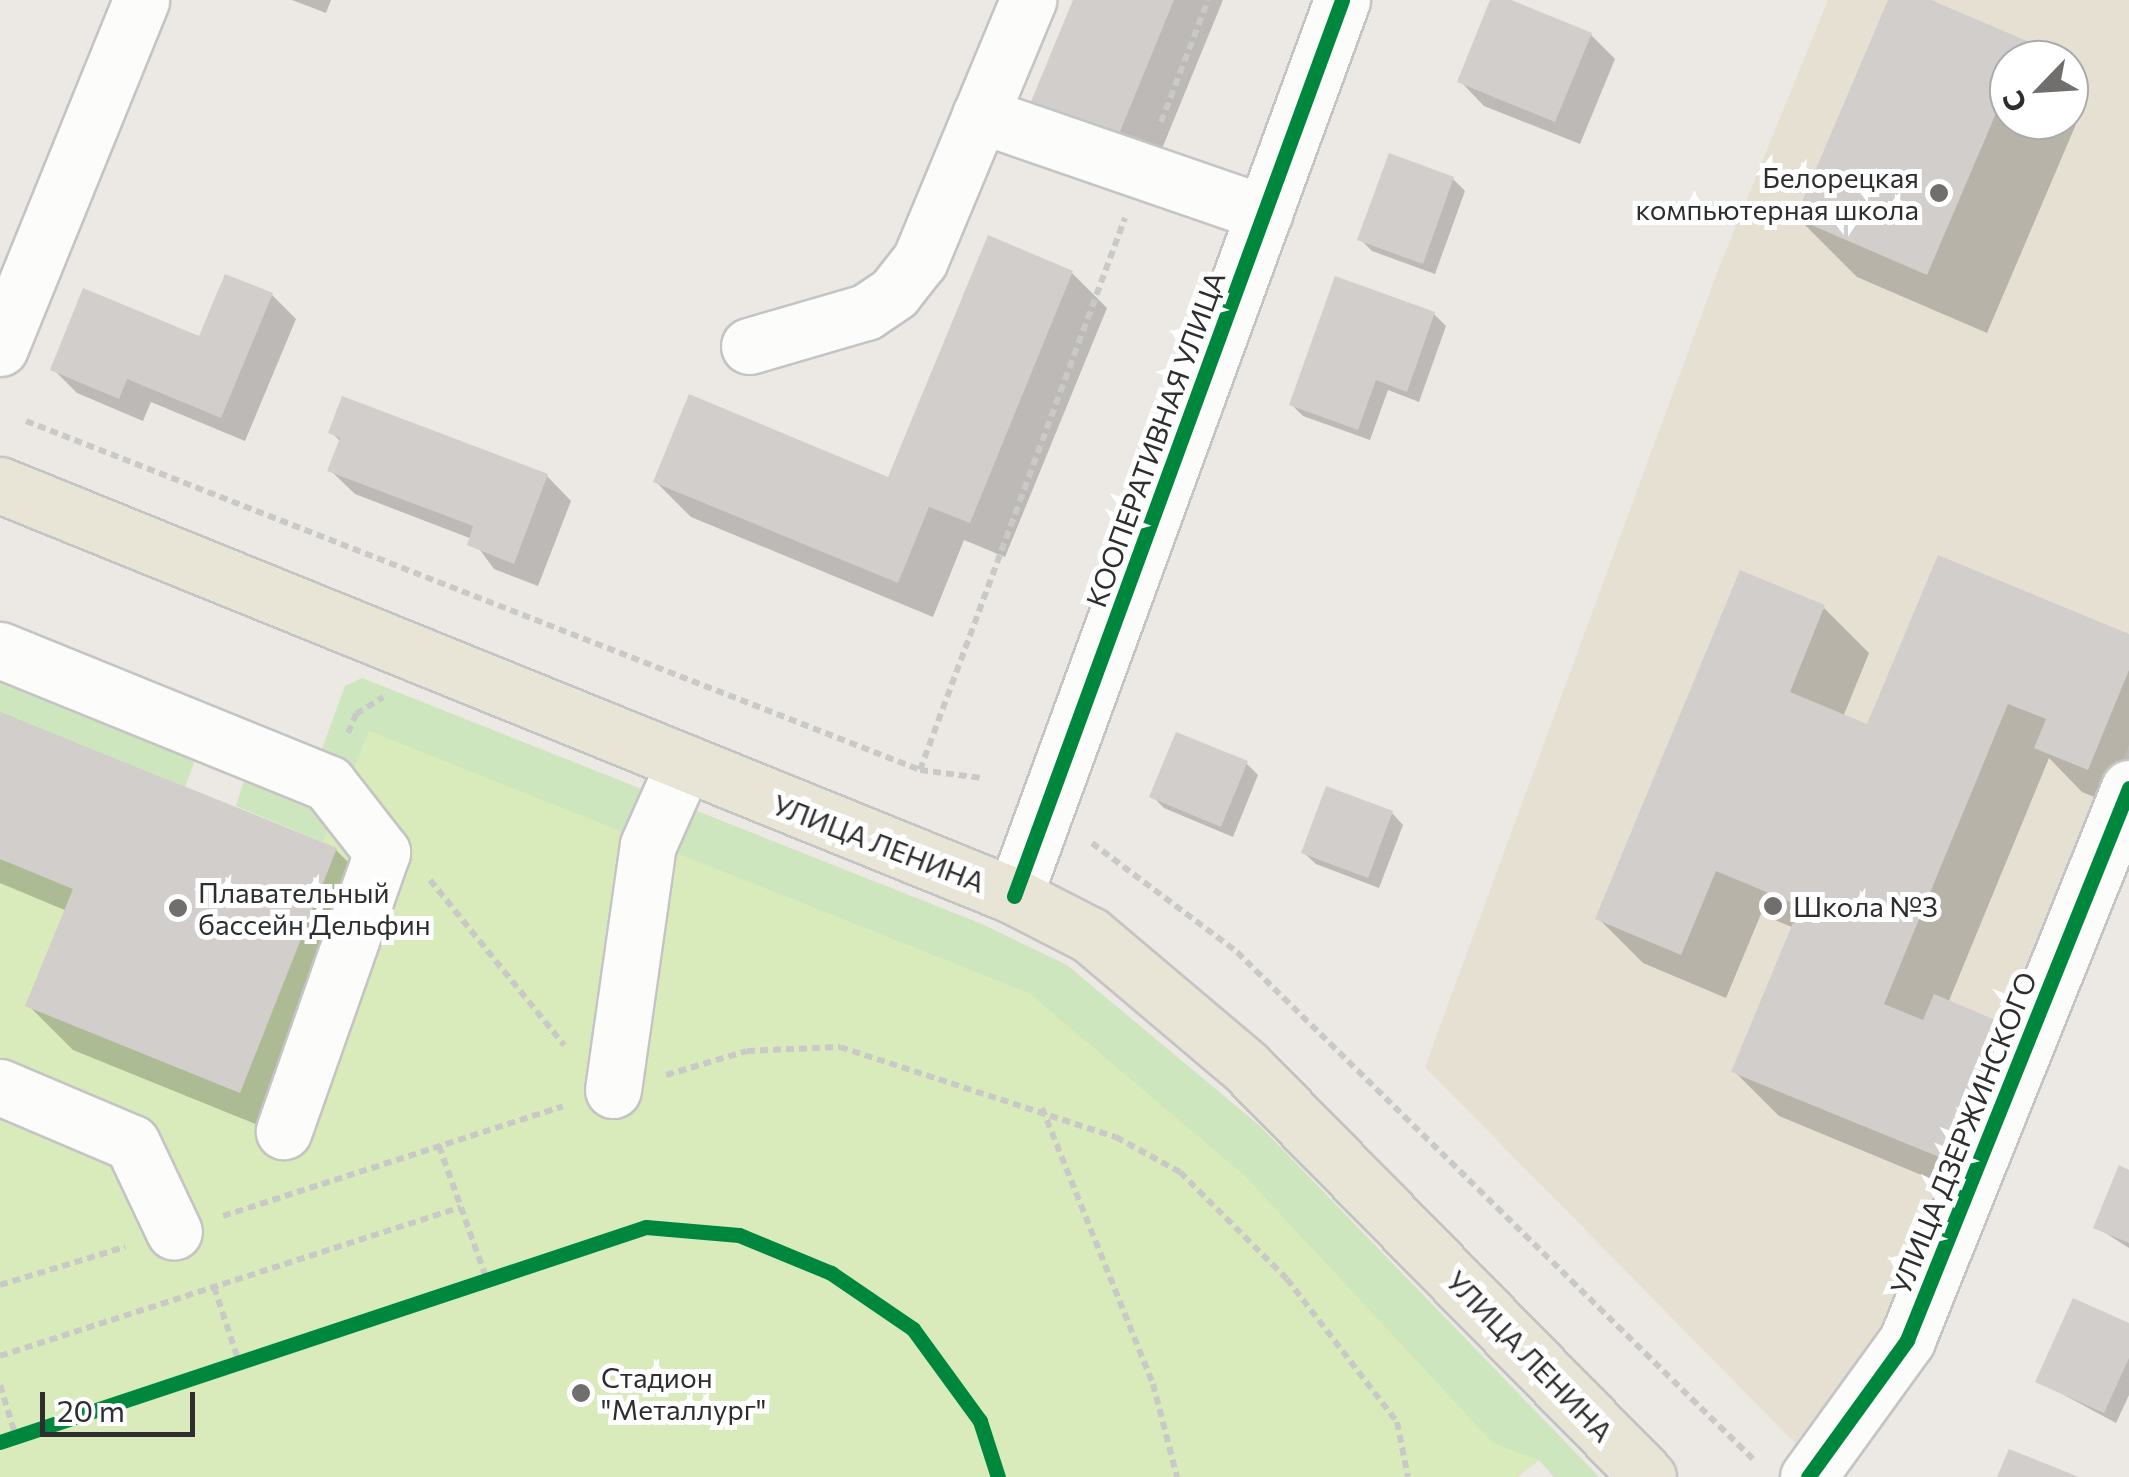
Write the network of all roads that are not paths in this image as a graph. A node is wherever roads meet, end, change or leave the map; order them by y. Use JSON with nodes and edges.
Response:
{"nodes":[{"id":1,"x":141,"y":0,"type":"edge"},
{"id":2,"x":1028,"y":0,"type":"edge"},
{"id":3,"x":1342,"y":0,"type":"edge"},
{"id":4,"x":980,"y":115,"type":"junction"},
{"id":5,"x":1265,"y":213,"type":"junction"},
{"id":6,"x":749,"y":346,"type":"dead end"},
{"id":7,"x":0,"y":348,"type":"edge"},
{"id":8,"x":0,"y":485,"type":"edge"},
{"id":9,"x":0,"y":650,"type":"edge"},
{"id":10,"x":683,"y":766,"type":"junction"},
{"id":11,"x":2129,"y":788,"type":"edge"},
{"id":12,"x":1014,"y":896,"type":"junction"},
{"id":13,"x":0,"y":1087,"type":"edge"},
{"id":14,"x":607,"y":1092,"type":"road end"},
{"id":15,"x":284,"y":1131,"type":"dead end"},
{"id":16,"x":174,"y":1232,"type":"road end"},
{"id":17,"x":1648,"y":1477,"type":"edge"},
{"id":18,"x":1808,"y":1477,"type":"edge"}],
"edges":[{"from":1,"to":7,"type":"street"},
{"from":2,"to":4,"type":"street"},
{"from":3,"to":5,"type":"street","name":"КООПЕРАТИВНАЯ УЛИЦА"},
{"from":4,"to":5,"type":"street"},
{"from":4,"to":6,"type":"street"},
{"from":5,"to":12,"type":"street","name":"КООПЕРАТИВНАЯ УЛИЦА"},
{"from":8,"to":10,"type":"main road","name":"УЛИЦА ЛЕНИНА"},
{"from":9,"to":15,"type":"street"},
{"from":10,"to":12,"type":"main road","name":"УЛИЦА ЛЕНИНА"},
{"from":10,"to":14,"type":"street"},
{"from":11,"to":18,"type":"street","name":"УЛИЦА ДЗЕРЖИНСКОГО"},
{"from":12,"to":17,"type":"main road","name":"УЛИЦА ЛЕНИНА"},
{"from":13,"to":16,"type":"street"}]}
